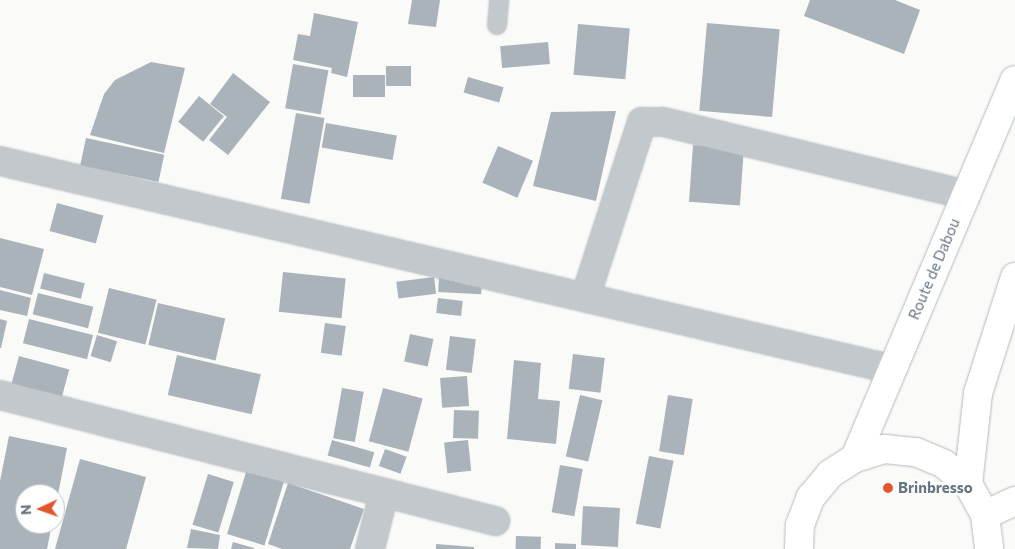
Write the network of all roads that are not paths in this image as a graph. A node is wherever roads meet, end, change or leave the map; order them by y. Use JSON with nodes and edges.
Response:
{"nodes":[{"id":1,"x":499,"y":0,"type":"edge"},
{"id":2,"x":497,"y":25,"type":"dead end"},
{"id":3,"x":1015,"y":80,"type":"edge"},
{"id":4,"x":0,"y":161,"type":"edge"},
{"id":5,"x":966,"y":195,"type":"junction"},
{"id":6,"x":1015,"y":279,"type":"edge"},
{"id":7,"x":586,"y":295,"type":"junction"},
{"id":8,"x":891,"y":369,"type":"junction"},
{"id":9,"x":0,"y":395,"type":"edge"},
{"id":10,"x":855,"y":458,"type":"junction"},
{"id":11,"x":968,"y":484,"type":"junction"},
{"id":12,"x":384,"y":492,"type":"junction"},
{"id":13,"x":1015,"y":500,"type":"edge"},
{"id":14,"x":985,"y":515,"type":"junction"},
{"id":15,"x":495,"y":521,"type":"dead end"},
{"id":16,"x":370,"y":549,"type":"edge"},
{"id":17,"x":799,"y":549,"type":"edge"},
{"id":18,"x":989,"y":549,"type":"edge"}],
"edges":[{"from":1,"to":2,"type":"lane"},
{"from":3,"to":5,"type":"main road","name":"Route de Dabou"},
{"from":4,"to":7,"type":"street"},
{"from":5,"to":7,"type":"street"},
{"from":5,"to":8,"type":"main road","name":"Route de Dabou"},
{"from":6,"to":11,"type":"main road"},
{"from":7,"to":8,"type":"street"},
{"from":8,"to":10,"type":"main road","name":"Route de Dabou"},
{"from":9,"to":12,"type":"street"},
{"from":10,"to":11,"type":"main road"},
{"from":10,"to":17,"type":"main road"},
{"from":11,"to":14,"type":"main road"},
{"from":12,"to":15,"type":"street"},
{"from":12,"to":16,"type":"street"},
{"from":13,"to":14,"type":"main road"},
{"from":14,"to":18,"type":"main road"}]}
